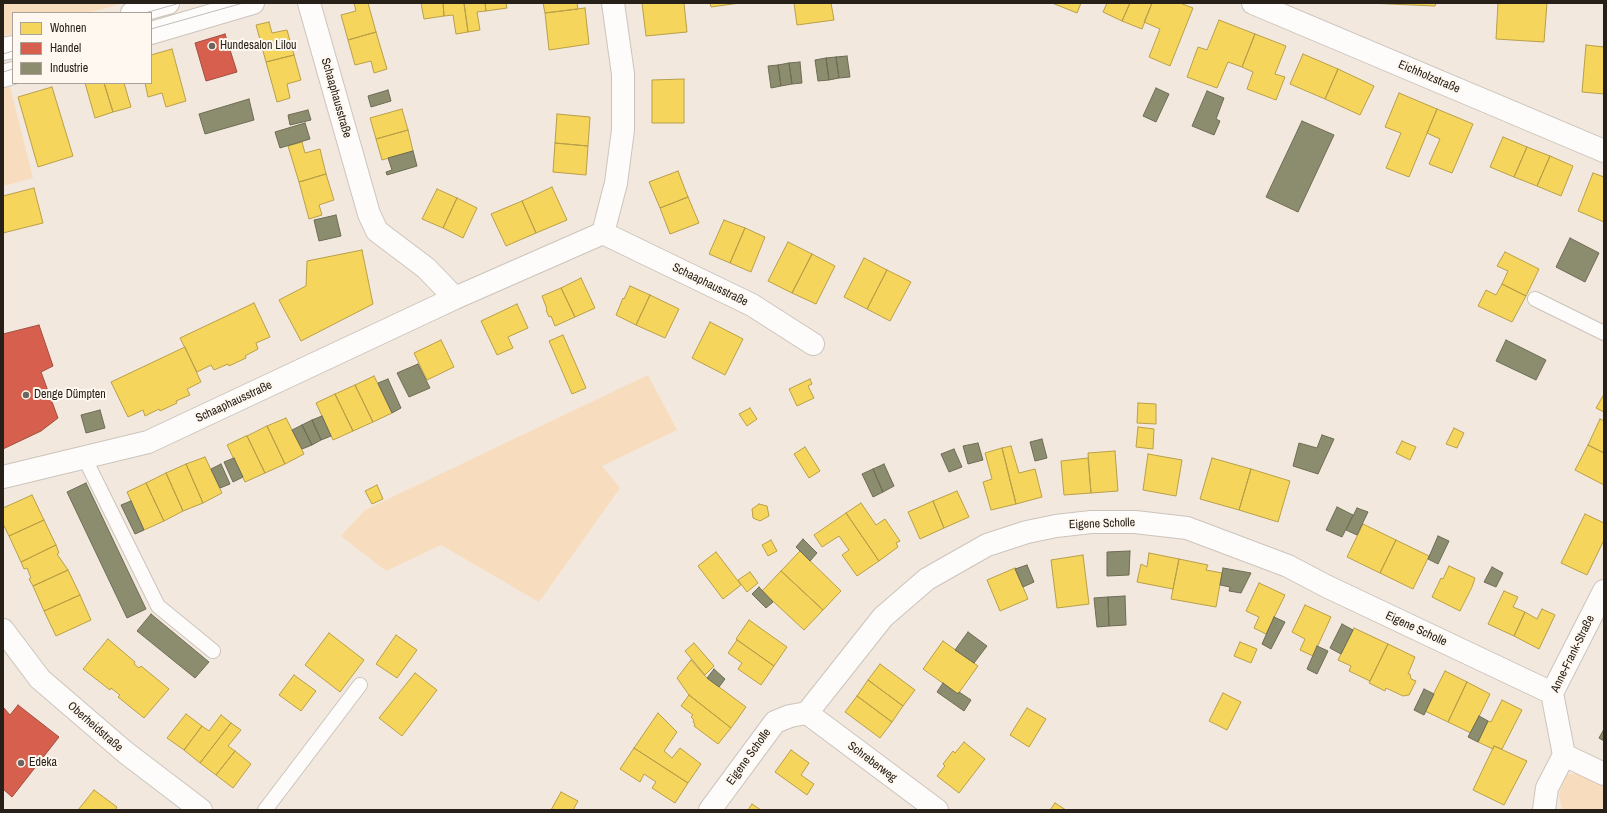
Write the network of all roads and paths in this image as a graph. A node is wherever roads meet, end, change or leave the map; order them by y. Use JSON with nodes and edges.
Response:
{"nodes":[{"id":1,"x":168,"y":3,"type":"edge"},
{"id":2,"x":253,"y":3,"type":"edge"},
{"id":3,"x":309,"y":3,"type":"edge"},
{"id":4,"x":614,"y":3,"type":"edge"},
{"id":5,"x":1253,"y":3,"type":"edge"},
{"id":6,"x":136,"y":12,"type":"edge"},
{"id":7,"x":152,"y":33,"type":"edge"},
{"id":8,"x":1604,"y":151,"type":"edge"},
{"id":9,"x":603,"y":233,"type":"junction"},
{"id":10,"x":455,"y":298,"type":"junction"},
{"id":11,"x":1535,"y":299,"type":"dead end"},
{"id":12,"x":1604,"y":334,"type":"edge"},
{"id":13,"x":813,"y":344,"type":"dead end"},
{"id":14,"x":84,"y":457,"type":"junction"},
{"id":15,"x":3,"y":477,"type":"edge"},
{"id":16,"x":1604,"y":590,"type":"edge"},
{"id":17,"x":3,"y":630,"type":"edge"},
{"id":18,"x":213,"y":651,"type":"dead end"},
{"id":19,"x":360,"y":685,"type":"dead end"},
{"id":20,"x":1552,"y":693,"type":"junction"},
{"id":21,"x":807,"y":713,"type":"junction"},
{"id":22,"x":1564,"y":755,"type":"junction"},
{"id":23,"x":1604,"y":774,"type":"edge"},
{"id":24,"x":201,"y":810,"type":"edge"},
{"id":25,"x":265,"y":810,"type":"edge"},
{"id":26,"x":710,"y":810,"type":"edge"},
{"id":27,"x":937,"y":810,"type":"edge"},
{"id":28,"x":1544,"y":810,"type":"edge"}],
"edges":[{"from":1,"to":6,"type":"street"},
{"from":2,"to":7,"type":"street"},
{"from":3,"to":10,"type":"street","name":"Schaaphausstraße"},
{"from":4,"to":9,"type":"street"},
{"from":5,"to":8,"type":"street","name":"Eichholzstraße"},
{"from":9,"to":10,"type":"street","name":"Schaaphausstraße"},
{"from":9,"to":13,"type":"street","name":"Schaaphausstraße"},
{"from":10,"to":14,"type":"street","name":"Schaaphausstraße"},
{"from":11,"to":12,"type":"lane"},
{"from":14,"to":15,"type":"street","name":"Schaaphausstraße"},
{"from":14,"to":18,"type":"lane"},
{"from":16,"to":20,"type":"street","name":"Anne-Frank-Straße"},
{"from":17,"to":24,"type":"street","name":"Oberheidstraße"},
{"from":19,"to":25,"type":"lane"},
{"from":20,"to":21,"type":"street","name":"Eigene Scholle"},
{"from":20,"to":22,"type":"street","name":"Anne-Frank-Straße"},
{"from":21,"to":26,"type":"street","name":"Eigene Scholle"},
{"from":21,"to":27,"type":"street","name":"Schreberweg"},
{"from":22,"to":23,"type":"street"},
{"from":22,"to":28,"type":"street"}]}
